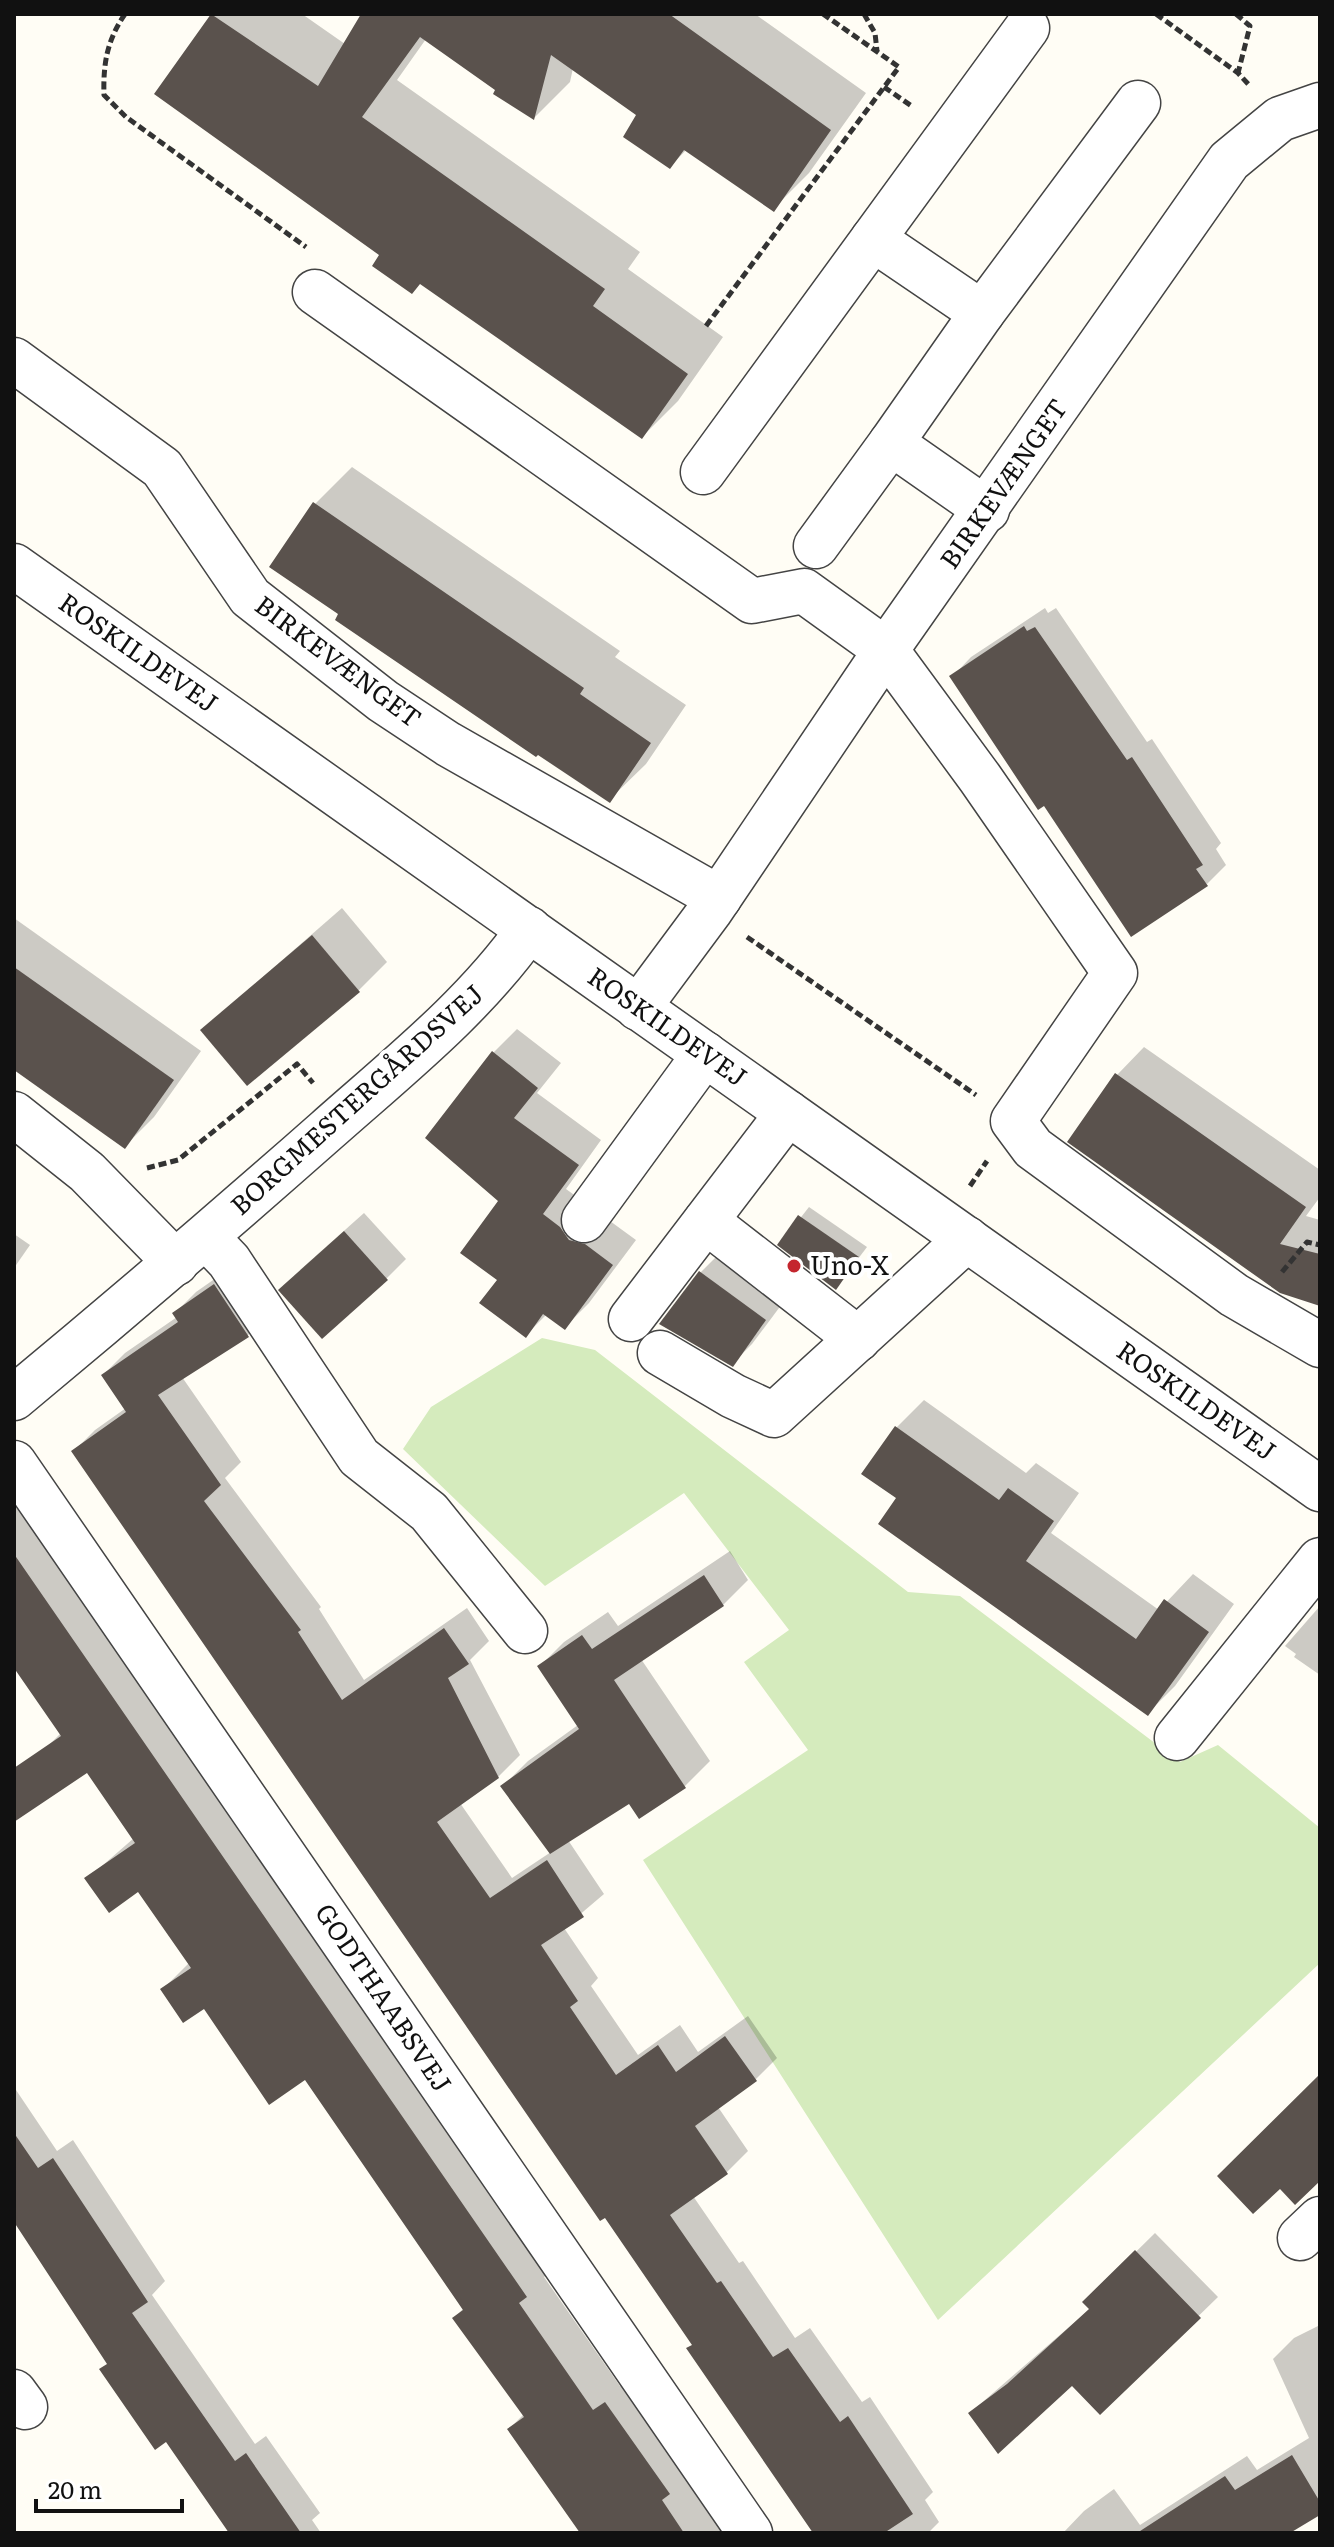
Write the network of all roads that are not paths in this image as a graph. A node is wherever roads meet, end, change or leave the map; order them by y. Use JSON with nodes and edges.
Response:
{"nodes":[{"id":1,"x":1027,"y":28,"type":"dead end"},
{"id":2,"x":1138,"y":103,"type":"dead end"},
{"id":3,"x":1320,"y":105,"type":"edge"},
{"id":4,"x":873,"y":239,"type":"junction"},
{"id":5,"x":315,"y":292,"type":"road end"},
{"id":6,"x":982,"y":313,"type":"junction"},
{"id":7,"x":14,"y":360,"type":"edge"},
{"id":8,"x":891,"y":443,"type":"junction"},
{"id":9,"x":703,"y":472,"type":"dead end"},
{"id":10,"x":987,"y":510,"type":"junction"},
{"id":11,"x":816,"y":546,"type":"dead end"},
{"id":12,"x":14,"y":566,"type":"edge"},
{"id":13,"x":886,"y":650,"type":"junction"},
{"id":14,"x":714,"y":904,"type":"junction"},
{"id":15,"x":529,"y":929,"type":"junction"},
{"id":16,"x":638,"y":1008,"type":"junction"},
{"id":17,"x":705,"y":1054,"type":"junction"},
{"id":18,"x":788,"y":1113,"type":"junction"},
{"id":19,"x":14,"y":1114,"type":"edge"},
{"id":20,"x":584,"y":1220,"type":"dead end"},
{"id":21,"x":706,"y":1221,"type":"junction"},
{"id":22,"x":956,"y":1231,"type":"junction"},
{"id":23,"x":191,"y":1250,"type":"junction"},
{"id":24,"x":631,"y":1319,"type":"dead end"},
{"id":25,"x":858,"y":1339,"type":"junction"},
{"id":26,"x":1320,"y":1345,"type":"edge"},
{"id":27,"x":660,"y":1353,"type":"dead end"},
{"id":28,"x":14,"y":1398,"type":"edge"},
{"id":29,"x":14,"y":1463,"type":"edge"},
{"id":30,"x":1320,"y":1489,"type":"edge"},
{"id":31,"x":1320,"y":1560,"type":"edge"},
{"id":32,"x":525,"y":1631,"type":"dead end"},
{"id":33,"x":1177,"y":1738,"type":"dead end"},
{"id":34,"x":750,"y":2533,"type":"edge"}],
"edges":[{"from":1,"to":4,"type":"street"},
{"from":2,"to":6,"type":"street"},
{"from":3,"to":10,"type":"street","name":"BIRKEVÆNGET"},
{"from":4,"to":6,"type":"street"},
{"from":4,"to":9,"type":"street"},
{"from":5,"to":13,"type":"street"},
{"from":6,"to":8,"type":"street"},
{"from":7,"to":14,"type":"street","name":"BIRKEVÆNGET"},
{"from":8,"to":10,"type":"street"},
{"from":8,"to":11,"type":"street"},
{"from":10,"to":13,"type":"street","name":"BIRKEVÆNGET"},
{"from":12,"to":15,"type":"street","name":"ROSKILDEVEJ"},
{"from":13,"to":14,"type":"street","name":"BIRKEVÆNGET"},
{"from":13,"to":26,"type":"street"},
{"from":14,"to":16,"type":"street","name":"BIRKEVÆNGET"},
{"from":15,"to":16,"type":"street","name":"ROSKILDEVEJ"},
{"from":15,"to":23,"type":"street","name":"BORGMESTERGÅRDSVEJ"},
{"from":16,"to":17,"type":"street","name":"ROSKILDEVEJ"},
{"from":17,"to":18,"type":"street","name":"ROSKILDEVEJ"},
{"from":17,"to":20,"type":"street"},
{"from":18,"to":21,"type":"street"},
{"from":18,"to":22,"type":"street","name":"ROSKILDEVEJ"},
{"from":19,"to":23,"type":"street"},
{"from":21,"to":24,"type":"street"},
{"from":21,"to":25,"type":"street"},
{"from":22,"to":25,"type":"street"},
{"from":22,"to":30,"type":"street","name":"ROSKILDEVEJ"},
{"from":23,"to":28,"type":"street","name":"BORGMESTERGÅRDSVEJ"},
{"from":23,"to":32,"type":"street"},
{"from":25,"to":27,"type":"street"},
{"from":29,"to":34,"type":"street","name":"GODTHAABSVEJ"},
{"from":31,"to":33,"type":"street"}]}
